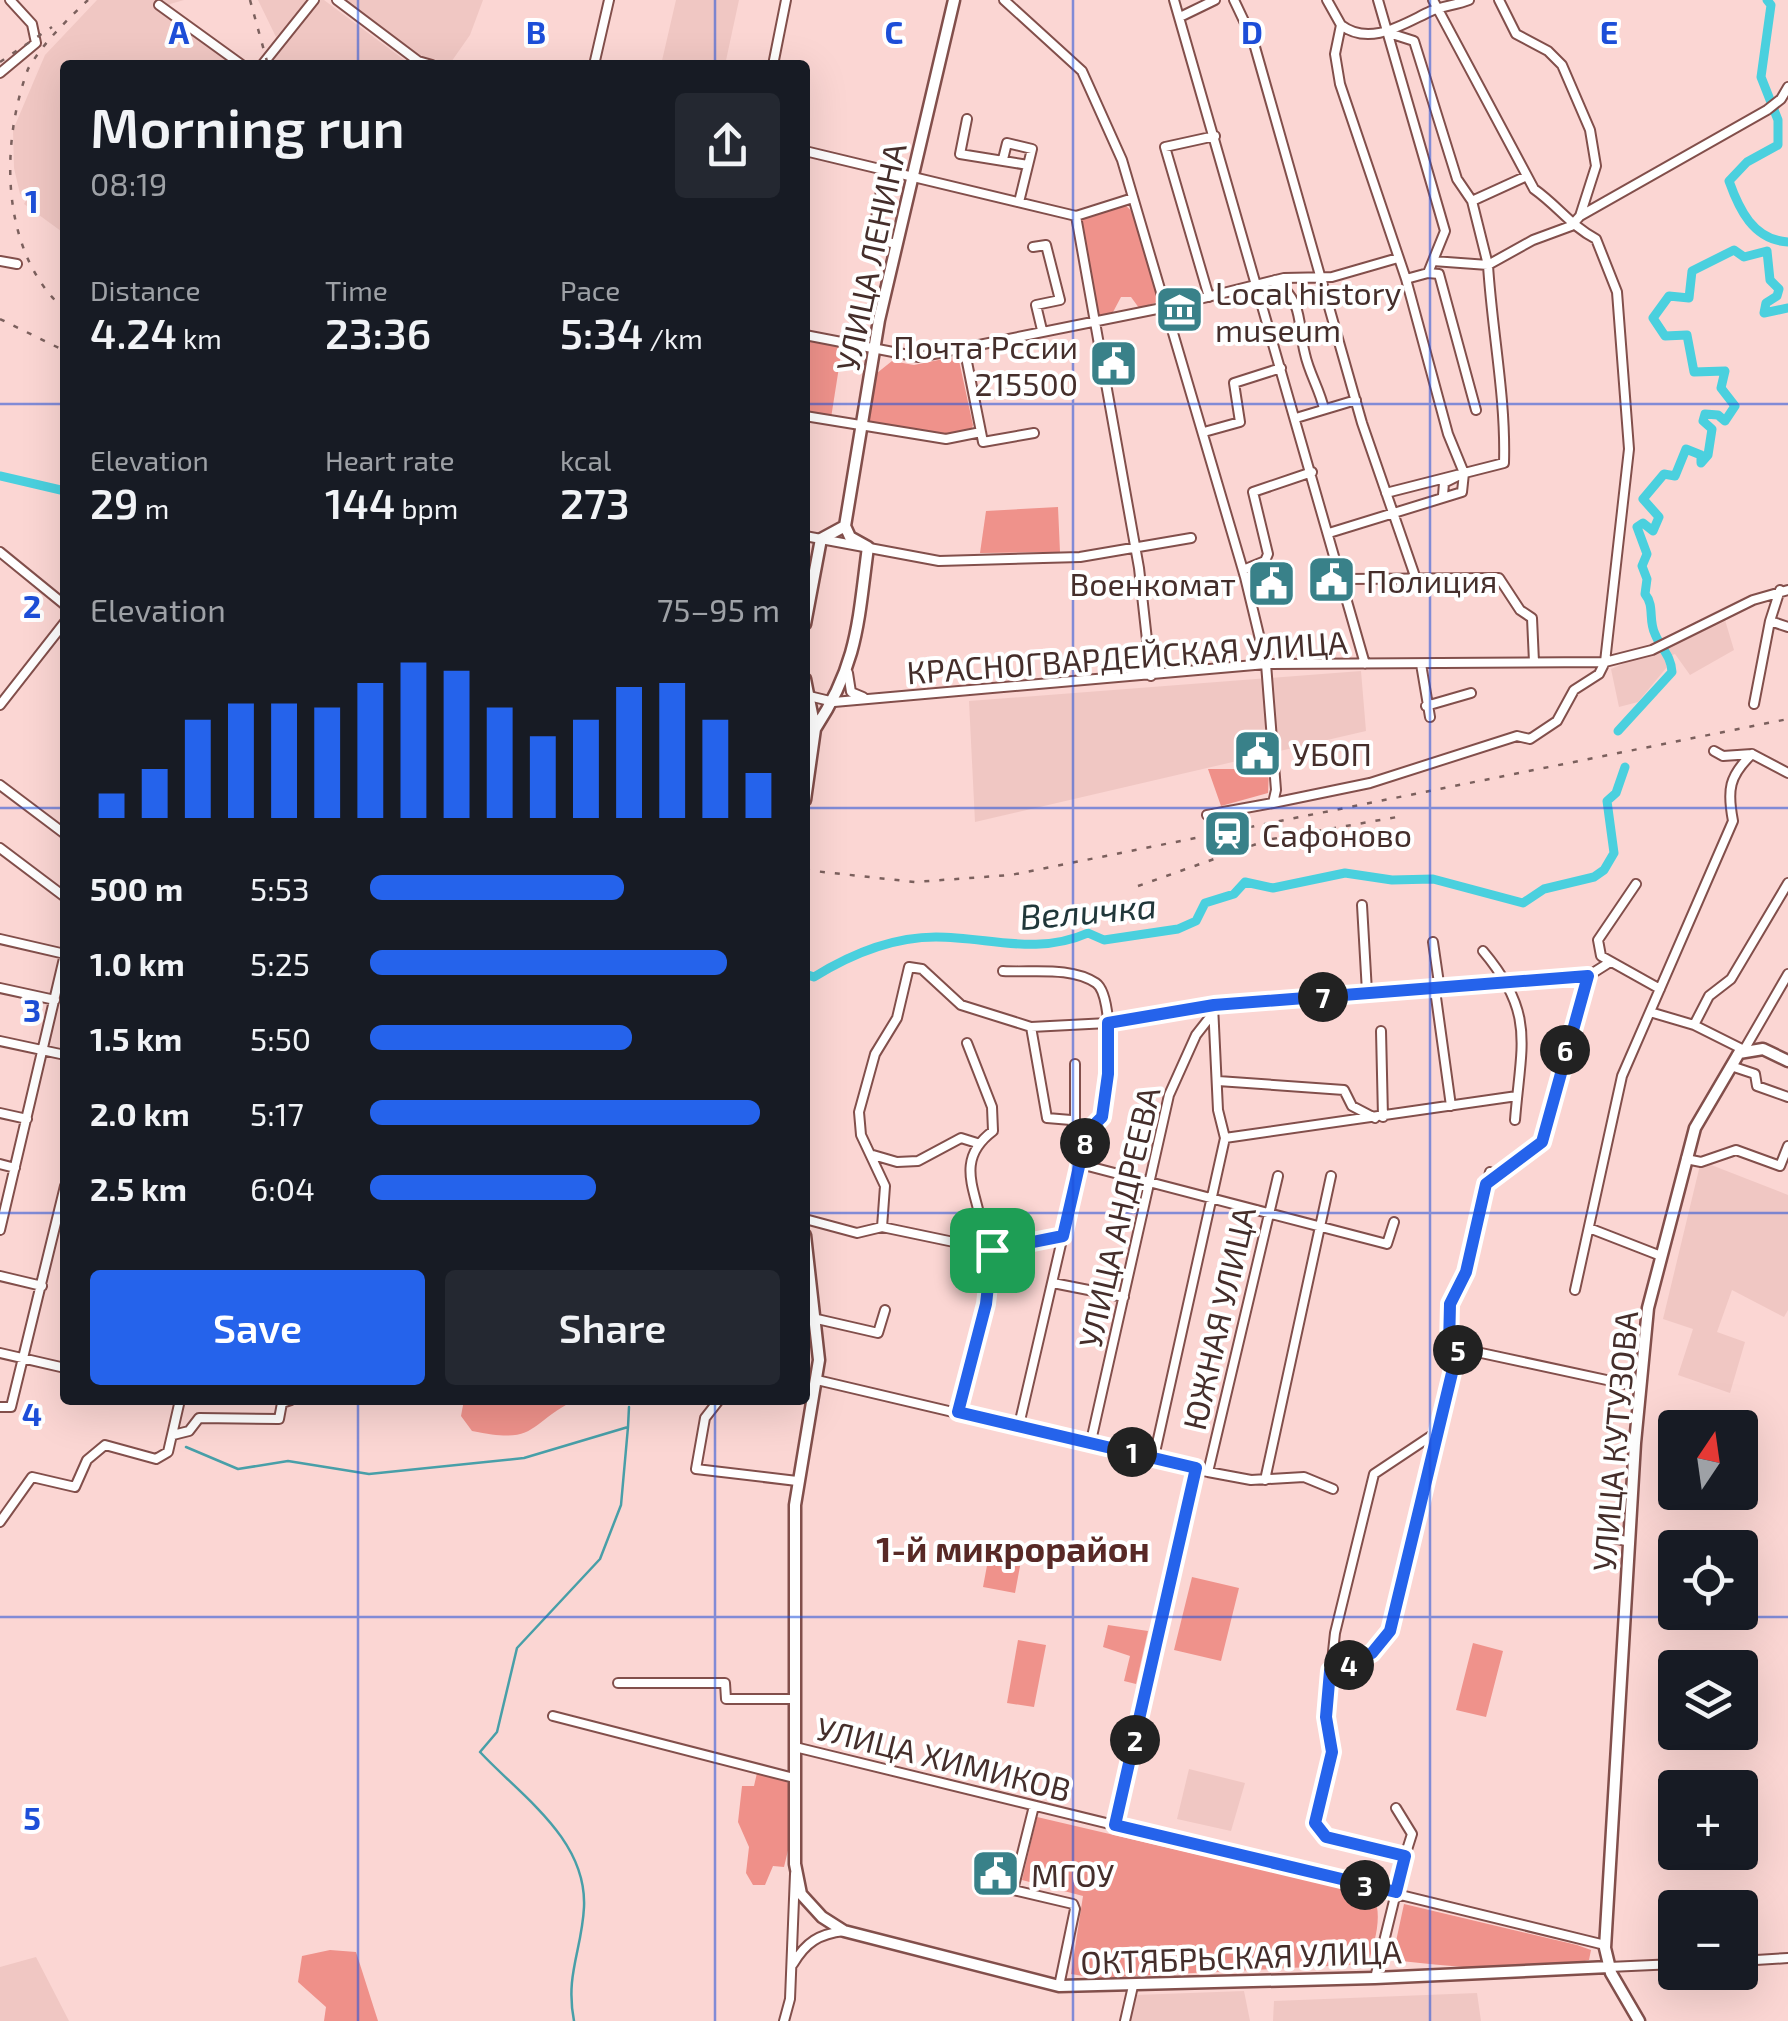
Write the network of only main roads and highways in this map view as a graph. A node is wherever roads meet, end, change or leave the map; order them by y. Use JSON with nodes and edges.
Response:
{"nodes":[{"id":1,"x":954,"y":0,"type":"edge"},
{"id":2,"x":845,"y":526,"type":"junction"},
{"id":3,"x":810,"y":597,"type":"edge"},
{"id":4,"x":810,"y":696,"type":"edge"},
{"id":5,"x":810,"y":728,"type":"edge"},
{"id":6,"x":1788,"y":1061,"type":"edge"},
{"id":7,"x":810,"y":1294,"type":"edge"},
{"id":8,"x":1608,"y":1967,"type":"junction"},
{"id":9,"x":1639,"y":2021,"type":"edge"}],
"edges":[{"from":1,"to":2,"type":"main road","name":"УЛИЦА ЛЕНИНА"},
{"from":2,"to":3,"type":"main road"},
{"from":2,"to":5,"type":"main road"},
{"from":4,"to":5,"type":"main road"},
{"from":6,"to":8,"type":"main road","name":"УЛИЦА КУТУЗОВА"},
{"from":7,"to":8,"type":"main road","name":"ОКТЯБРЬСКАЯ УЛИЦА"},
{"from":8,"to":9,"type":"main road"}]}
